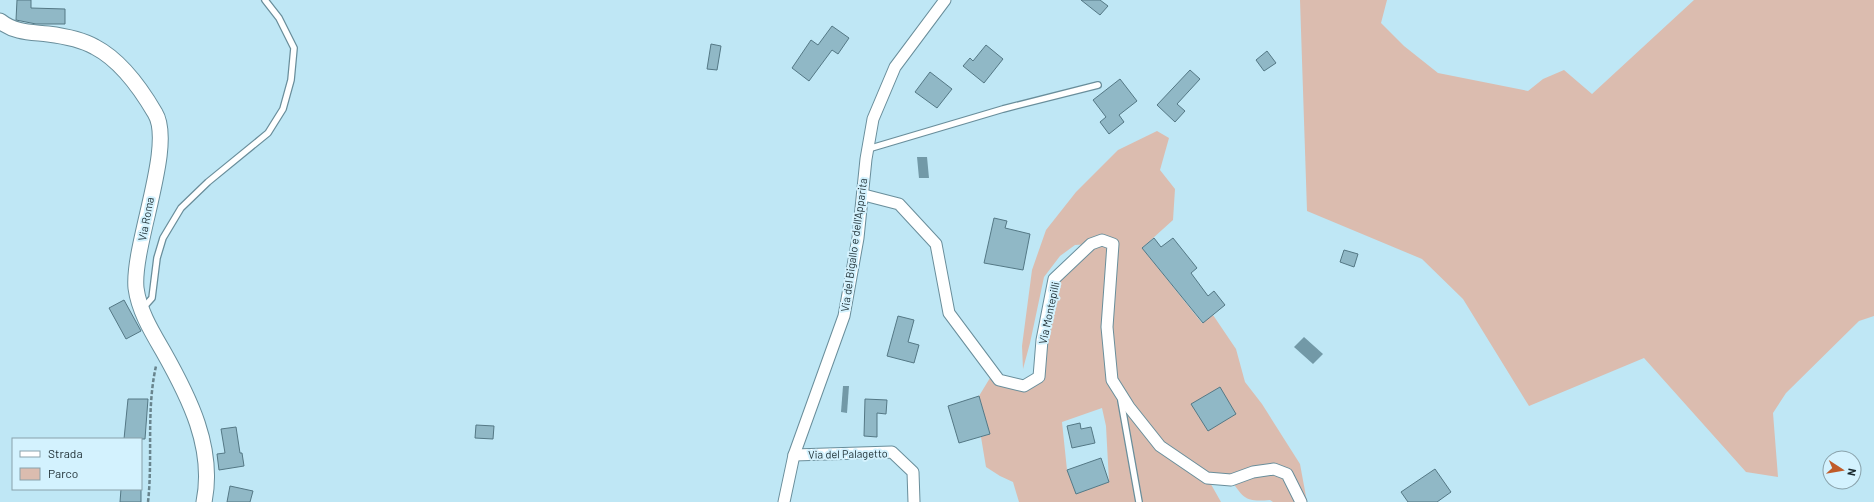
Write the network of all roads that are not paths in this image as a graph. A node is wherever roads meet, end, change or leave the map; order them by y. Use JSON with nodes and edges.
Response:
{"nodes":[{"id":1,"x":265,"y":0,"type":"edge"},
{"id":2,"x":945,"y":0,"type":"edge"},
{"id":3,"x":0,"y":21,"type":"edge"},
{"id":4,"x":1098,"y":85,"type":"dead end"},
{"id":5,"x":868,"y":149,"type":"junction"},
{"id":6,"x":864,"y":195,"type":"junction"},
{"id":7,"x":141,"y":310,"type":"junction"},
{"id":8,"x":1120,"y":392,"type":"junction"},
{"id":9,"x":794,"y":455,"type":"junction"},
{"id":10,"x":204,"y":502,"type":"edge"},
{"id":11,"x":784,"y":502,"type":"edge"},
{"id":12,"x":914,"y":502,"type":"edge"},
{"id":13,"x":1139,"y":502,"type":"edge"},
{"id":14,"x":1301,"y":502,"type":"edge"}],
"edges":[{"from":1,"to":7,"type":"lane"},
{"from":2,"to":5,"type":"street","name":"Via del Bigallo e dell'Apparita"},
{"from":3,"to":7,"type":"main road","name":"Via Roma"},
{"from":4,"to":5,"type":"lane"},
{"from":5,"to":6,"type":"street","name":"Via del Bigallo e dell'Apparita"},
{"from":6,"to":8,"type":"street","name":"Via Montepilli"},
{"from":6,"to":9,"type":"street","name":"Via del Bigallo e dell'Apparita"},
{"from":7,"to":10,"type":"main road","name":"Via Roma"},
{"from":8,"to":13,"type":"lane"},
{"from":8,"to":14,"type":"street","name":"Via Montepilli"},
{"from":9,"to":11,"type":"street","name":"Via del Bigallo e dell'Apparita"},
{"from":9,"to":12,"type":"street","name":"Via del Palagetto"}]}
